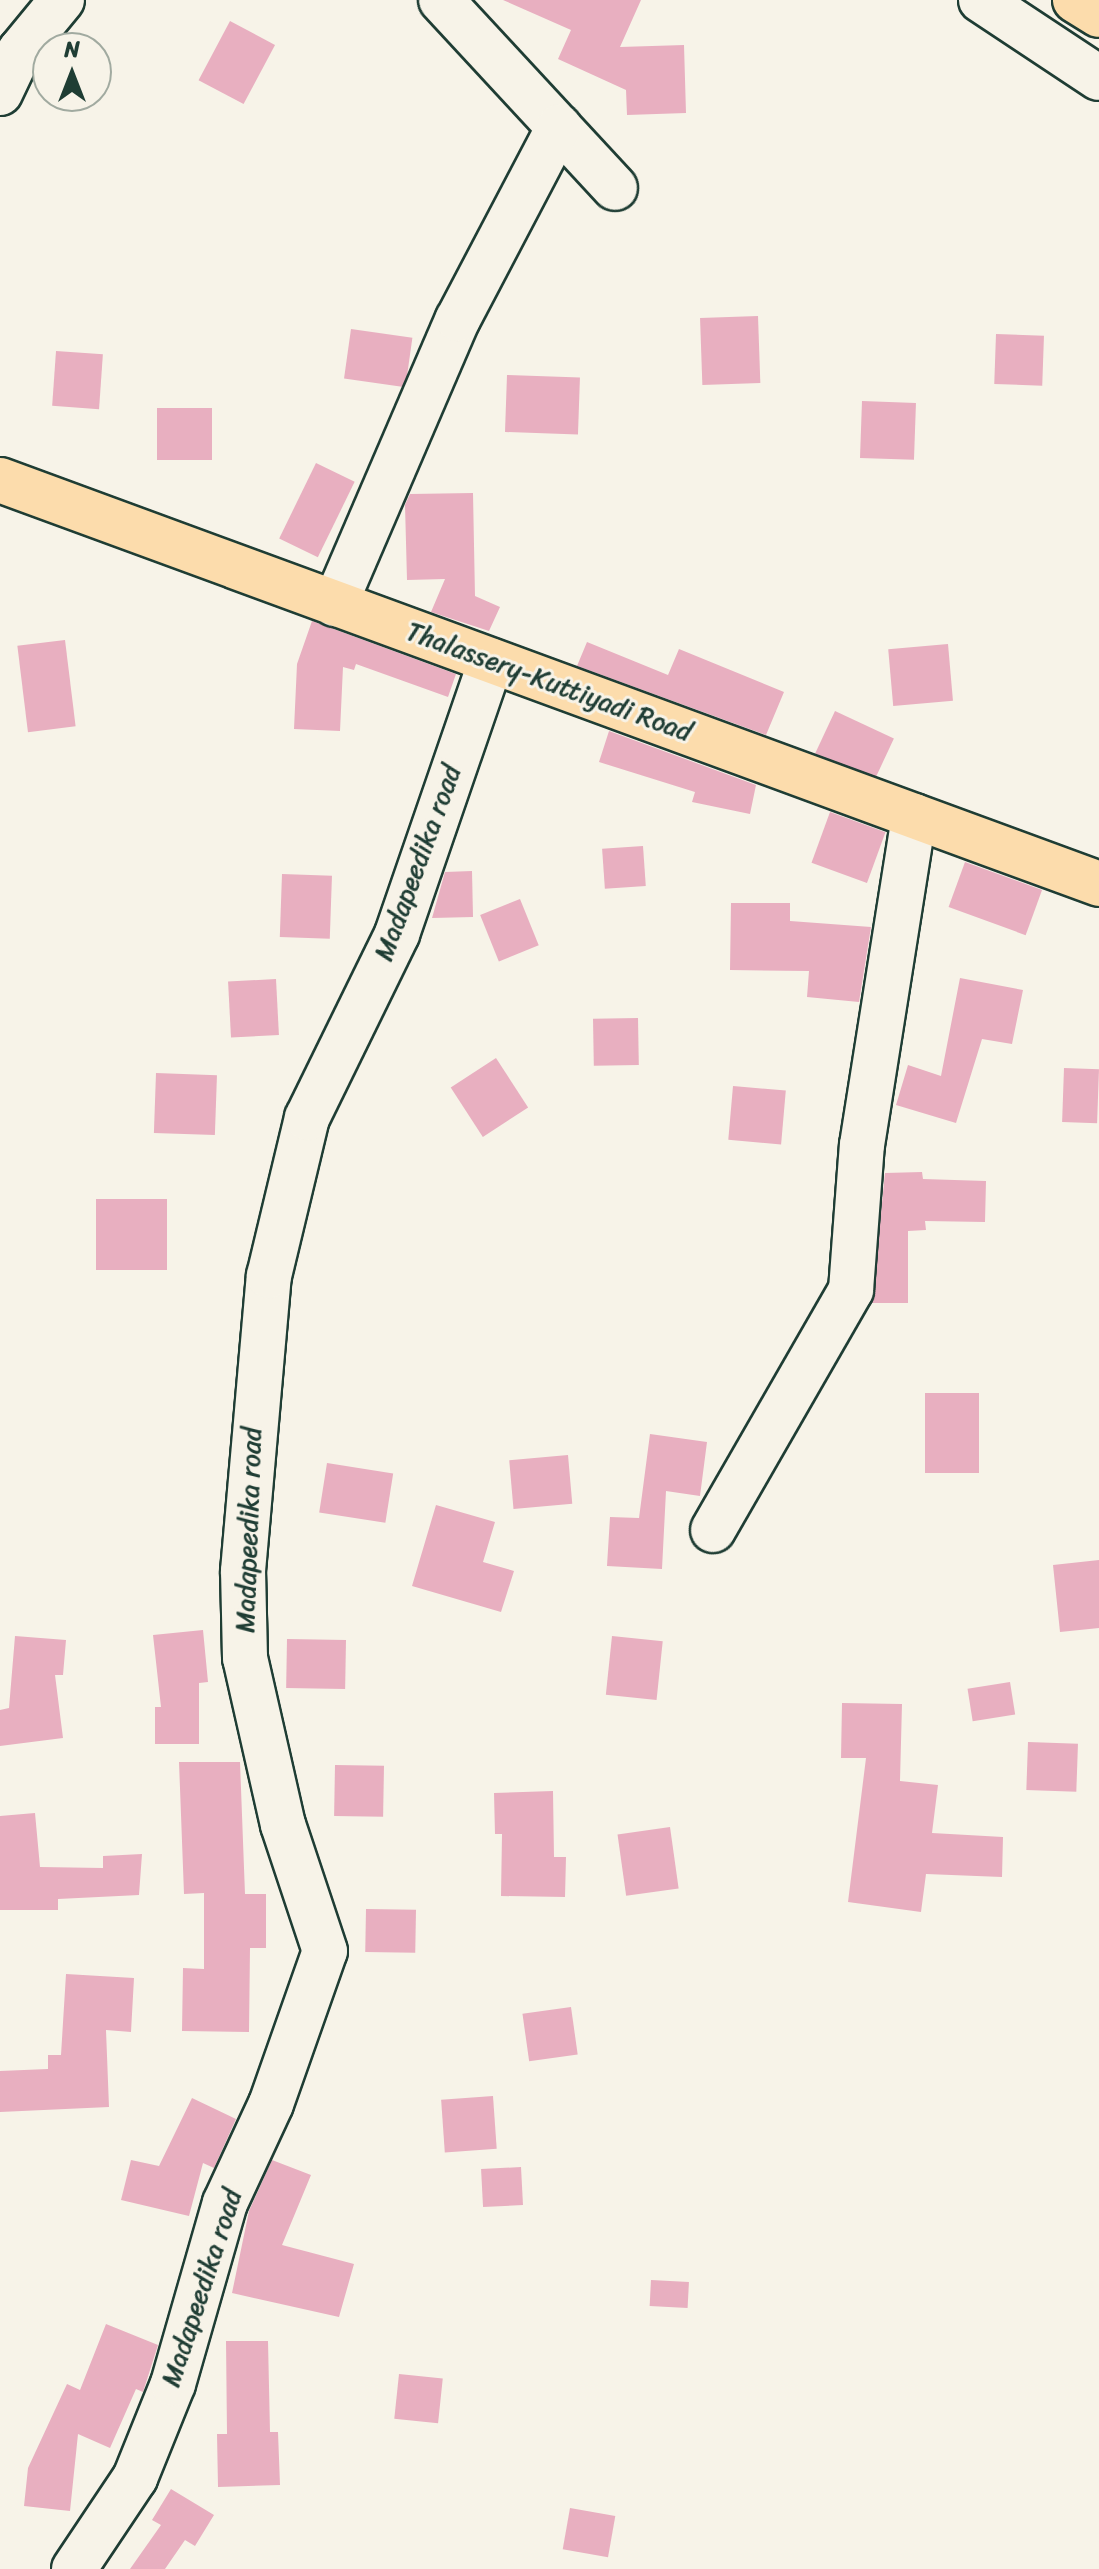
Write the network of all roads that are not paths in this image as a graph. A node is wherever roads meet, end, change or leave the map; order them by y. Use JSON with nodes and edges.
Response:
{"nodes":[{"id":1,"x":62,"y":0,"type":"edge"},
{"id":2,"x":441,"y":0,"type":"edge"},
{"id":3,"x":981,"y":0,"type":"edge"},
{"id":4,"x":1075,"y":0,"type":"edge"},
{"id":5,"x":1099,"y":15,"type":"edge"},
{"id":6,"x":1099,"y":78,"type":"edge"},
{"id":7,"x":0,"y":93,"type":"edge"},
{"id":8,"x":559,"y":127,"type":"junction"},
{"id":9,"x":615,"y":188,"type":"dead end"},
{"id":10,"x":0,"y":480,"type":"edge"},
{"id":11,"x":335,"y":604,"type":"junction"},
{"id":12,"x":491,"y":661,"type":"junction"},
{"id":13,"x":914,"y":816,"type":"junction"},
{"id":14,"x":1099,"y":884,"type":"edge"},
{"id":15,"x":713,"y":1530,"type":"dead end"},
{"id":16,"x":74,"y":2569,"type":"edge"}],
"edges":[{"from":1,"to":7,"type":"street"},
{"from":2,"to":8,"type":"street"},
{"from":3,"to":6,"type":"street"},
{"from":4,"to":5,"type":"main road"},
{"from":8,"to":9,"type":"street"},
{"from":8,"to":11,"type":"street"},
{"from":10,"to":11,"type":"main road","name":"Thalassery-Kuttiyadi Road"},
{"from":11,"to":12,"type":"main road","name":"Thalassery-Kuttiyadi Road"},
{"from":12,"to":13,"type":"main road","name":"Thalassery-Kuttiyadi Road"},
{"from":12,"to":16,"type":"street","name":"Madapeedika road"},
{"from":13,"to":14,"type":"main road","name":"Thalassery-Kuttiyadi Road"},
{"from":13,"to":15,"type":"street"}]}
